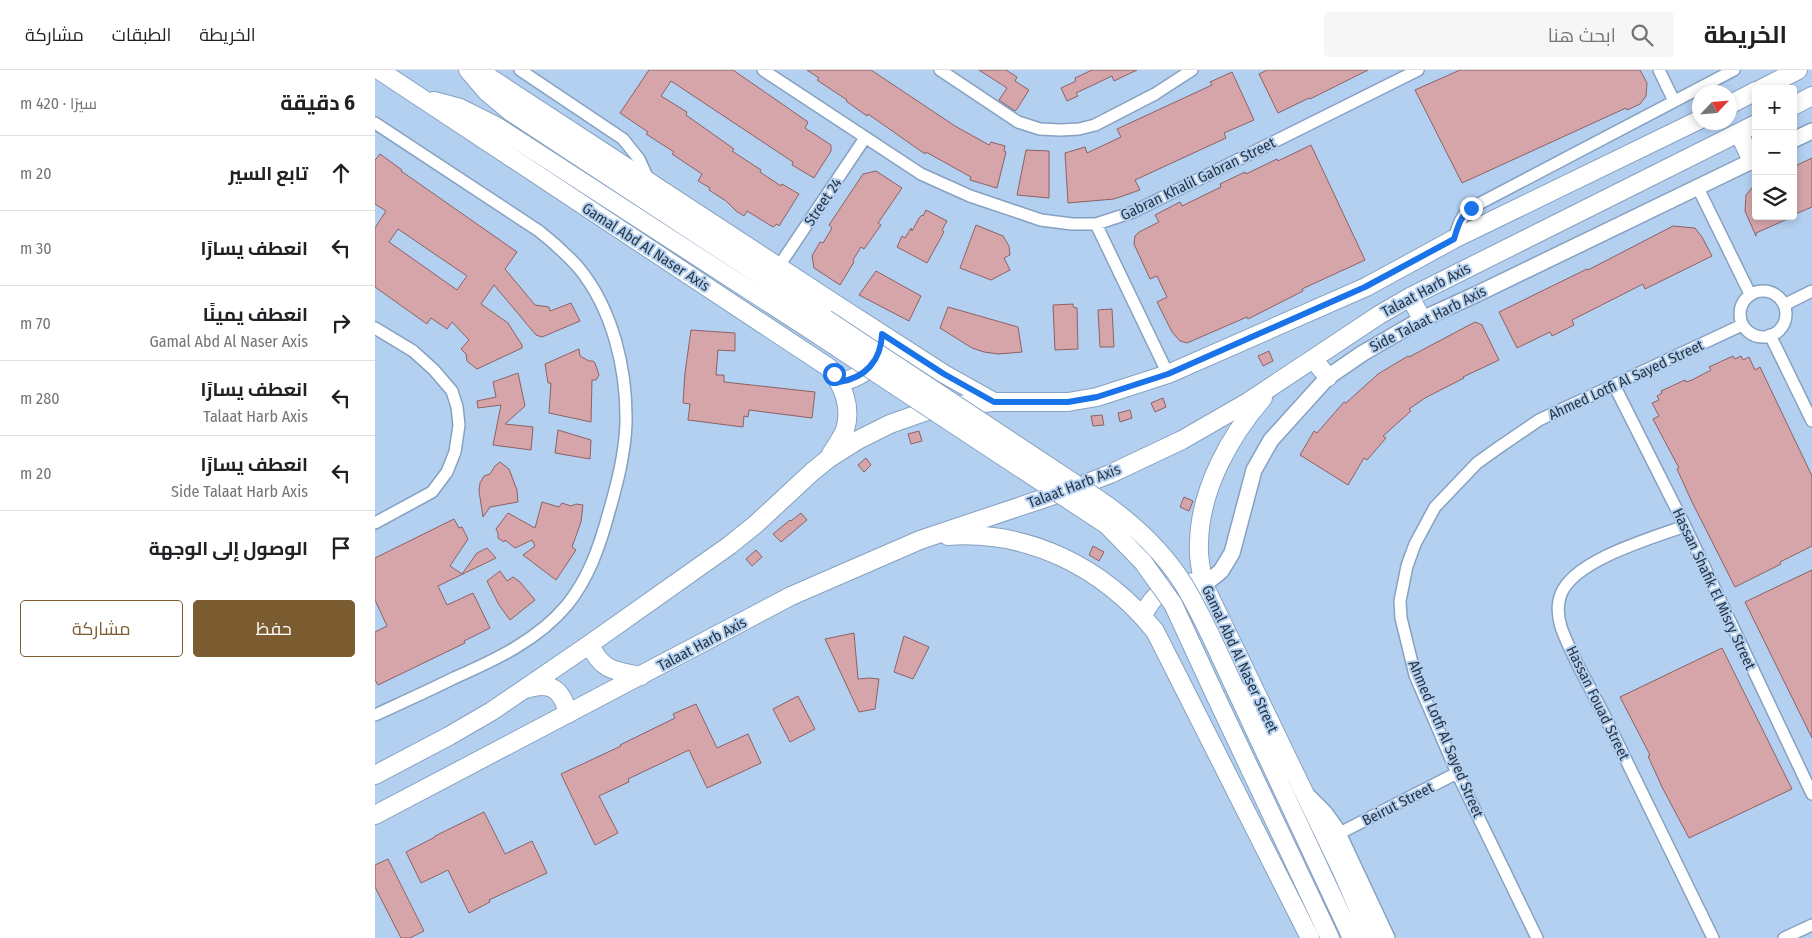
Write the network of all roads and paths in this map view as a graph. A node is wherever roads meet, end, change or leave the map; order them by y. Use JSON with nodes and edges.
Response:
{"nodes":[{"id":1,"x":379,"y":70,"type":"edge"},
{"id":2,"x":468,"y":70,"type":"edge"},
{"id":3,"x":478,"y":70,"type":"edge"},
{"id":4,"x":520,"y":70,"type":"edge"},
{"id":5,"x":763,"y":70,"type":"edge"},
{"id":6,"x":940,"y":70,"type":"edge"},
{"id":7,"x":1192,"y":70,"type":"edge"},
{"id":8,"x":1419,"y":70,"type":"edge"},
{"id":9,"x":1659,"y":70,"type":"edge"},
{"id":10,"x":1734,"y":70,"type":"edge"},
{"id":11,"x":1798,"y":70,"type":"edge"},
{"id":12,"x":1769,"y":85,"type":"edge"},
{"id":13,"x":1752,"y":94,"type":"edge"},
{"id":14,"x":1812,"y":96,"type":"edge"},
{"id":15,"x":421,"y":98,"type":"junction"},
{"id":16,"x":1674,"y":101,"type":"junction"},
{"id":17,"x":1737,"y":101,"type":"edge"},
{"id":18,"x":1797,"y":104,"type":"edge"},
{"id":19,"x":375,"y":123,"type":"edge"},
{"id":20,"x":1692,"y":123,"type":"edge"},
{"id":21,"x":1752,"y":126,"type":"edge"},
{"id":22,"x":1812,"y":131,"type":"edge"},
{"id":23,"x":1739,"y":133,"type":"junction"},
{"id":24,"x":865,"y":138,"type":"junction"},
{"id":25,"x":1797,"y":138,"type":"edge"},
{"id":26,"x":1752,"y":156,"type":"edge"},
{"id":27,"x":1752,"y":161,"type":"edge"},
{"id":28,"x":649,"y":181,"type":"junction"},
{"id":29,"x":1698,"y":188,"type":"junction"},
{"id":30,"x":1096,"y":224,"type":"junction"},
{"id":31,"x":1454,"y":239,"type":"junction"},
{"id":32,"x":779,"y":266,"type":"junction"},
{"id":33,"x":1812,"y":291,"type":"edge"},
{"id":34,"x":1750,"y":294,"type":"junction"},
{"id":35,"x":1410,"y":297,"type":"junction"},
{"id":36,"x":1784,"y":305,"type":"junction"},
{"id":37,"x":1422,"y":319,"type":"junction"},
{"id":38,"x":1742,"y":325,"type":"junction"},
{"id":39,"x":375,"y":328,"type":"edge"},
{"id":40,"x":882,"y":334,"type":"junction"},
{"id":41,"x":1770,"y":336,"type":"junction"},
{"id":42,"x":1313,"y":359,"type":"junction"},
{"id":43,"x":1168,"y":374,"type":"junction"},
{"id":44,"x":1327,"y":377,"type":"junction"},
{"id":45,"x":839,"y":382,"type":"junction"},
{"id":46,"x":1279,"y":382,"type":"junction"},
{"id":47,"x":1614,"y":385,"type":"junction"},
{"id":48,"x":994,"y":402,"type":"junction"},
{"id":49,"x":1812,"y":421,"type":"edge"},
{"id":50,"x":828,"y":459,"type":"junction"},
{"id":51,"x":375,"y":523,"type":"edge"},
{"id":52,"x":1685,"y":526,"type":"junction"},
{"id":53,"x":921,"y":540,"type":"junction"},
{"id":54,"x":1204,"y":585,"type":"junction"},
{"id":55,"x":1143,"y":616,"type":"junction"},
{"id":56,"x":590,"y":644,"type":"junction"},
{"id":57,"x":641,"y":676,"type":"junction"},
{"id":58,"x":524,"y":690,"type":"junction"},
{"id":59,"x":568,"y":714,"type":"junction"},
{"id":60,"x":375,"y":715,"type":"edge"},
{"id":61,"x":1457,"y":773,"type":"junction"},
{"id":62,"x":375,"y":775,"type":"edge"},
{"id":63,"x":1304,"y":792,"type":"junction"},
{"id":64,"x":1812,"y":794,"type":"edge"},
{"id":65,"x":375,"y":815,"type":"edge"},
{"id":66,"x":1338,"y":834,"type":"junction"},
{"id":67,"x":1812,"y":925,"type":"edge"},
{"id":68,"x":1310,"y":938,"type":"edge"},
{"id":69,"x":1330,"y":938,"type":"edge"},
{"id":70,"x":1352,"y":938,"type":"edge"},
{"id":71,"x":1371,"y":938,"type":"edge"},
{"id":72,"x":1387,"y":938,"type":"edge"},
{"id":73,"x":1537,"y":938,"type":"edge"},
{"id":74,"x":1713,"y":938,"type":"edge"},
{"id":75,"x":1784,"y":938,"type":"edge"}],
"edges":[{"from":1,"to":15,"type":"main road","name":"Gamal Abd Al Naser Axis"},
{"from":2,"to":70,"type":"main road","bridge":true},
{"from":3,"to":28,"type":"main road"},
{"from":4,"to":28,"type":"street"},
{"from":5,"to":24,"type":"street","name":"Gabran Khalil Gabran Street"},
{"from":6,"to":7,"type":"street"},
{"from":8,"to":30,"type":"street","name":"Gabran Khalil Gabran Street"},
{"from":9,"to":16,"type":"street"},
{"from":10,"to":16,"type":"street"},
{"from":11,"to":12,"type":"main road"},
{"from":13,"to":17,"type":"main road"},
{"from":14,"to":18,"type":"main road"},
{"from":15,"to":45,"type":"main road","name":"Gamal Abd Al Naser Axis"},
{"from":15,"to":69,"type":"main road","bridge":true},
{"from":16,"to":31,"type":"street"},
{"from":19,"to":60,"type":"street"},
{"from":20,"to":31,"type":"main road","name":"Talaat Harb Axis"},
{"from":21,"to":23,"type":"main road","name":"Talaat Harb Axis"},
{"from":22,"to":25,"type":"street"},
{"from":23,"to":26,"type":"main road"},
{"from":23,"to":35,"type":"main road","name":"Talaat Harb Axis"},
{"from":24,"to":30,"type":"street","name":"Gabran Khalil Gabran Street"},
{"from":24,"to":32,"type":"street","name":"Street 24"},
{"from":27,"to":29,"type":"street","name":"Side Talaat Harb Axis"},
{"from":28,"to":32,"type":"main road"},
{"from":29,"to":34,"type":"street"},
{"from":29,"to":37,"type":"street","name":"Side Talaat Harb Axis"},
{"from":30,"to":43,"type":"street"},
{"from":31,"to":43,"type":"main road","name":"Talaat Harb Axis"},
{"from":32,"to":40,"type":"main road"},
{"from":33,"to":36,"type":"street"},
{"from":34,"to":36,"type":"street"},
{"from":34,"to":38,"type":"street"},
{"from":35,"to":37,"type":"main road"},
{"from":35,"to":42,"type":"main road","name":"Talaat Harb Axis"},
{"from":36,"to":41,"type":"street"},
{"from":37,"to":44,"type":"street","name":"Side Talaat Harb Axis"},
{"from":38,"to":41,"type":"street"},
{"from":38,"to":47,"type":"street","name":"Ahmed Lotfi Al Sayed Street"},
{"from":39,"to":51,"type":"street"},
{"from":40,"to":45,"type":"main road"},
{"from":40,"to":48,"type":"main road"},
{"from":41,"to":49,"type":"street"},
{"from":42,"to":44,"type":"main road"},
{"from":42,"to":46,"type":"main road","name":"Talaat Harb Axis"},
{"from":43,"to":48,"type":"main road","name":"Talaat Harb Axis"},
{"from":44,"to":54,"type":"street","name":"Side Talaat Harb Axis"},
{"from":45,"to":50,"type":"main road","name":"Gamal Abd Al Naser Axis"},
{"from":46,"to":53,"type":"main road","name":"Talaat Harb Axis"},
{"from":46,"to":54,"type":"main road","name":"Gamal Abd Al Naser Street"},
{"from":47,"to":52,"type":"street","name":"Hassan Shafik El Misry Street"},
{"from":47,"to":61,"type":"street","name":"Ahmed Lotfi Al Sayed Street"},
{"from":48,"to":50,"type":"main road","name":"Talaat Harb Axis"},
{"from":50,"to":56,"type":"main road","name":"Talaat Harb Axis"},
{"from":52,"to":64,"type":"street","name":"Hassan Shafik El Misry Street"},
{"from":52,"to":74,"type":"street","name":"Hassan Fouad Street"},
{"from":53,"to":55,"type":"main road"},
{"from":53,"to":57,"type":"main road","name":"Talaat Harb Axis"},
{"from":54,"to":55,"type":"main road"},
{"from":54,"to":63,"type":"main road","name":"Gamal Abd Al Naser Street"},
{"from":55,"to":68,"type":"main road"},
{"from":56,"to":57,"type":"main road"},
{"from":56,"to":58,"type":"main road","name":"Talaat Harb Axis"},
{"from":57,"to":59,"type":"main road","name":"Talaat Harb Axis"},
{"from":58,"to":59,"type":"main road"},
{"from":58,"to":62,"type":"main road","name":"Talaat Harb Axis"},
{"from":59,"to":65,"type":"main road","name":"Talaat Harb Axis"},
{"from":61,"to":66,"type":"street","name":"Beirut Street"},
{"from":61,"to":73,"type":"street","name":"Ahmed Lotfi Al Sayed Street"},
{"from":63,"to":66,"type":"street"},
{"from":63,"to":71,"type":"main road","name":"Gamal Abd Al Naser Street"},
{"from":66,"to":72,"type":"street"},
{"from":67,"to":75,"type":"street"}]}
